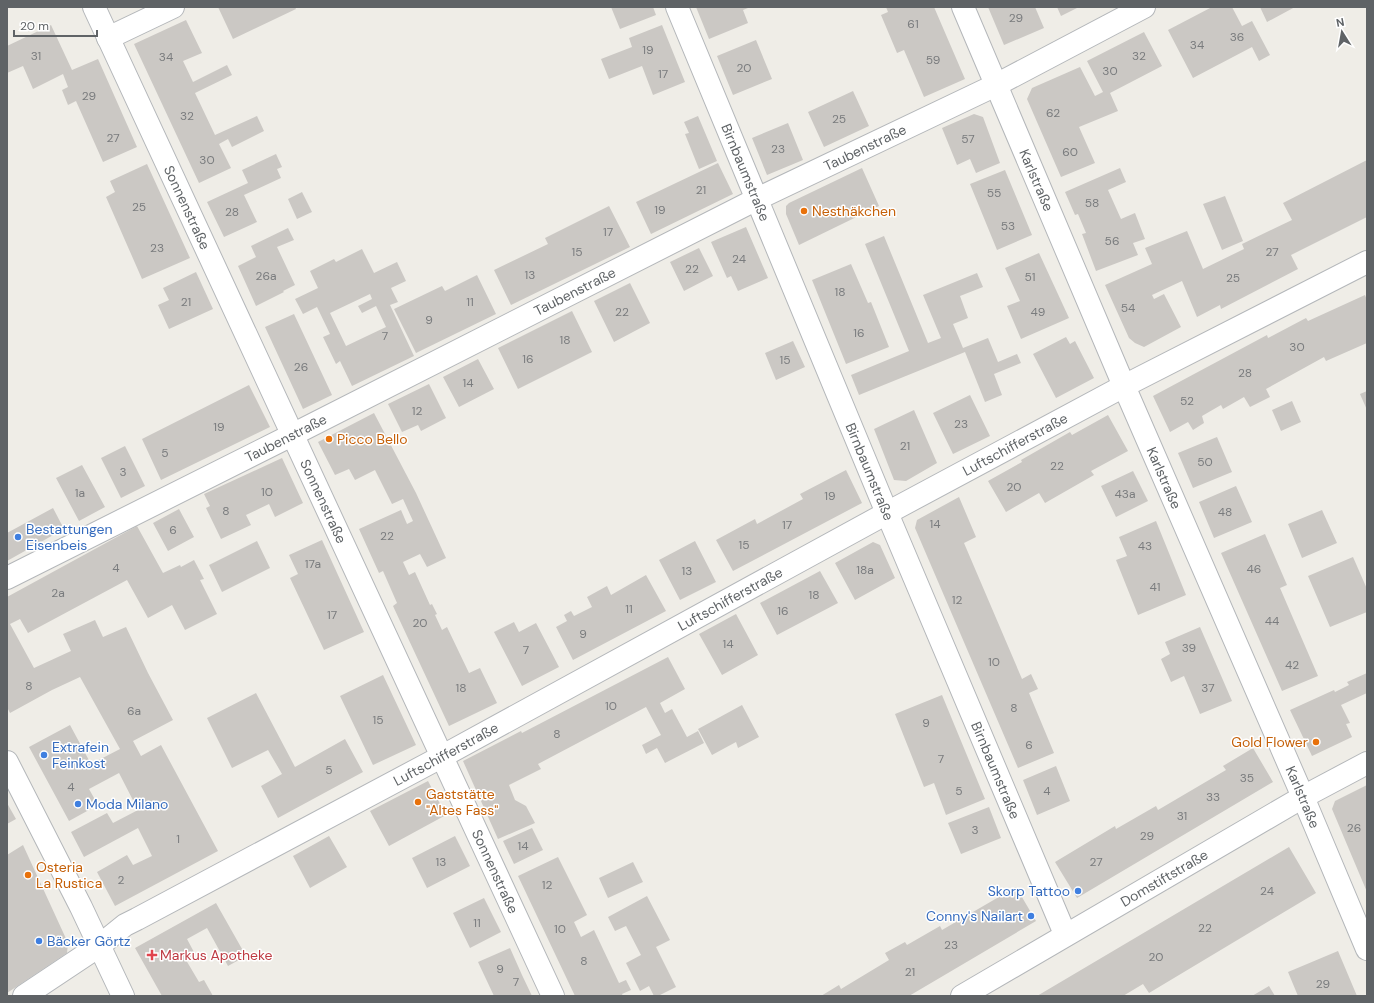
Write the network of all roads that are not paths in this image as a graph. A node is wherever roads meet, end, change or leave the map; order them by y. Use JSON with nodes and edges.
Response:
{"nodes":[{"id":1,"x":94,"y":7,"type":"edge"},
{"id":2,"x":173,"y":7,"type":"edge"},
{"id":3,"x":677,"y":7,"type":"edge"},
{"id":4,"x":963,"y":7,"type":"edge"},
{"id":5,"x":1144,"y":7,"type":"edge"},
{"id":6,"x":108,"y":38,"type":"junction"},
{"id":7,"x":996,"y":85,"type":"junction"},
{"id":8,"x":757,"y":199,"type":"junction"},
{"id":9,"x":1367,"y":262,"type":"edge"},
{"id":10,"x":1124,"y":386,"type":"junction"},
{"id":11,"x":292,"y":435,"type":"junction"},
{"id":12,"x":887,"y":513,"type":"junction"},
{"id":13,"x":7,"y":578,"type":"edge"},
{"id":14,"x":441,"y":757,"type":"junction"},
{"id":15,"x":7,"y":762,"type":"edge"},
{"id":16,"x":1367,"y":763,"type":"edge"},
{"id":17,"x":1303,"y":797,"type":"junction"},
{"id":18,"x":1065,"y":934,"type":"junction"},
{"id":19,"x":99,"y":946,"type":"junction"},
{"id":20,"x":1367,"y":949,"type":"edge"},
{"id":21,"x":24,"y":996,"type":"edge"},
{"id":22,"x":123,"y":996,"type":"edge"},
{"id":23,"x":552,"y":996,"type":"edge"},
{"id":24,"x":962,"y":996,"type":"edge"}],
"edges":[{"from":1,"to":6,"type":"street","name":"Sonnenstraße"},
{"from":2,"to":6,"type":"street"},
{"from":3,"to":8,"type":"street","name":"Birnbaumstraße"},
{"from":4,"to":7,"type":"street","name":"Karlstraße"},
{"from":5,"to":7,"type":"street","name":"Taubenstraße"},
{"from":6,"to":11,"type":"street","name":"Sonnenstraße"},
{"from":7,"to":8,"type":"street","name":"Taubenstraße"},
{"from":7,"to":10,"type":"street","name":"Karlstraße"},
{"from":8,"to":11,"type":"street","name":"Taubenstraße"},
{"from":8,"to":12,"type":"street","name":"Birnbaumstraße"},
{"from":9,"to":10,"type":"street","name":"Luftschifferstraße"},
{"from":10,"to":12,"type":"street","name":"Luftschifferstraße"},
{"from":10,"to":17,"type":"street","name":"Karlstraße"},
{"from":11,"to":13,"type":"street","name":"Taubenstraße"},
{"from":11,"to":14,"type":"street","name":"Sonnenstraße"},
{"from":12,"to":14,"type":"street","name":"Luftschifferstraße"},
{"from":12,"to":18,"type":"street","name":"Birnbaumstraße"},
{"from":14,"to":19,"type":"street","name":"Luftschifferstraße"},
{"from":14,"to":23,"type":"street","name":"Sonnenstraße"},
{"from":15,"to":19,"type":"street"},
{"from":16,"to":17,"type":"street","name":"Domstiftstraße"},
{"from":17,"to":18,"type":"street","name":"Domstiftstraße"},
{"from":17,"to":20,"type":"street","name":"Karlstraße"},
{"from":18,"to":24,"type":"street","name":"Domstiftstraße"},
{"from":19,"to":21,"type":"street","name":"Luftschifferstraße"},
{"from":19,"to":22,"type":"street"}]}
